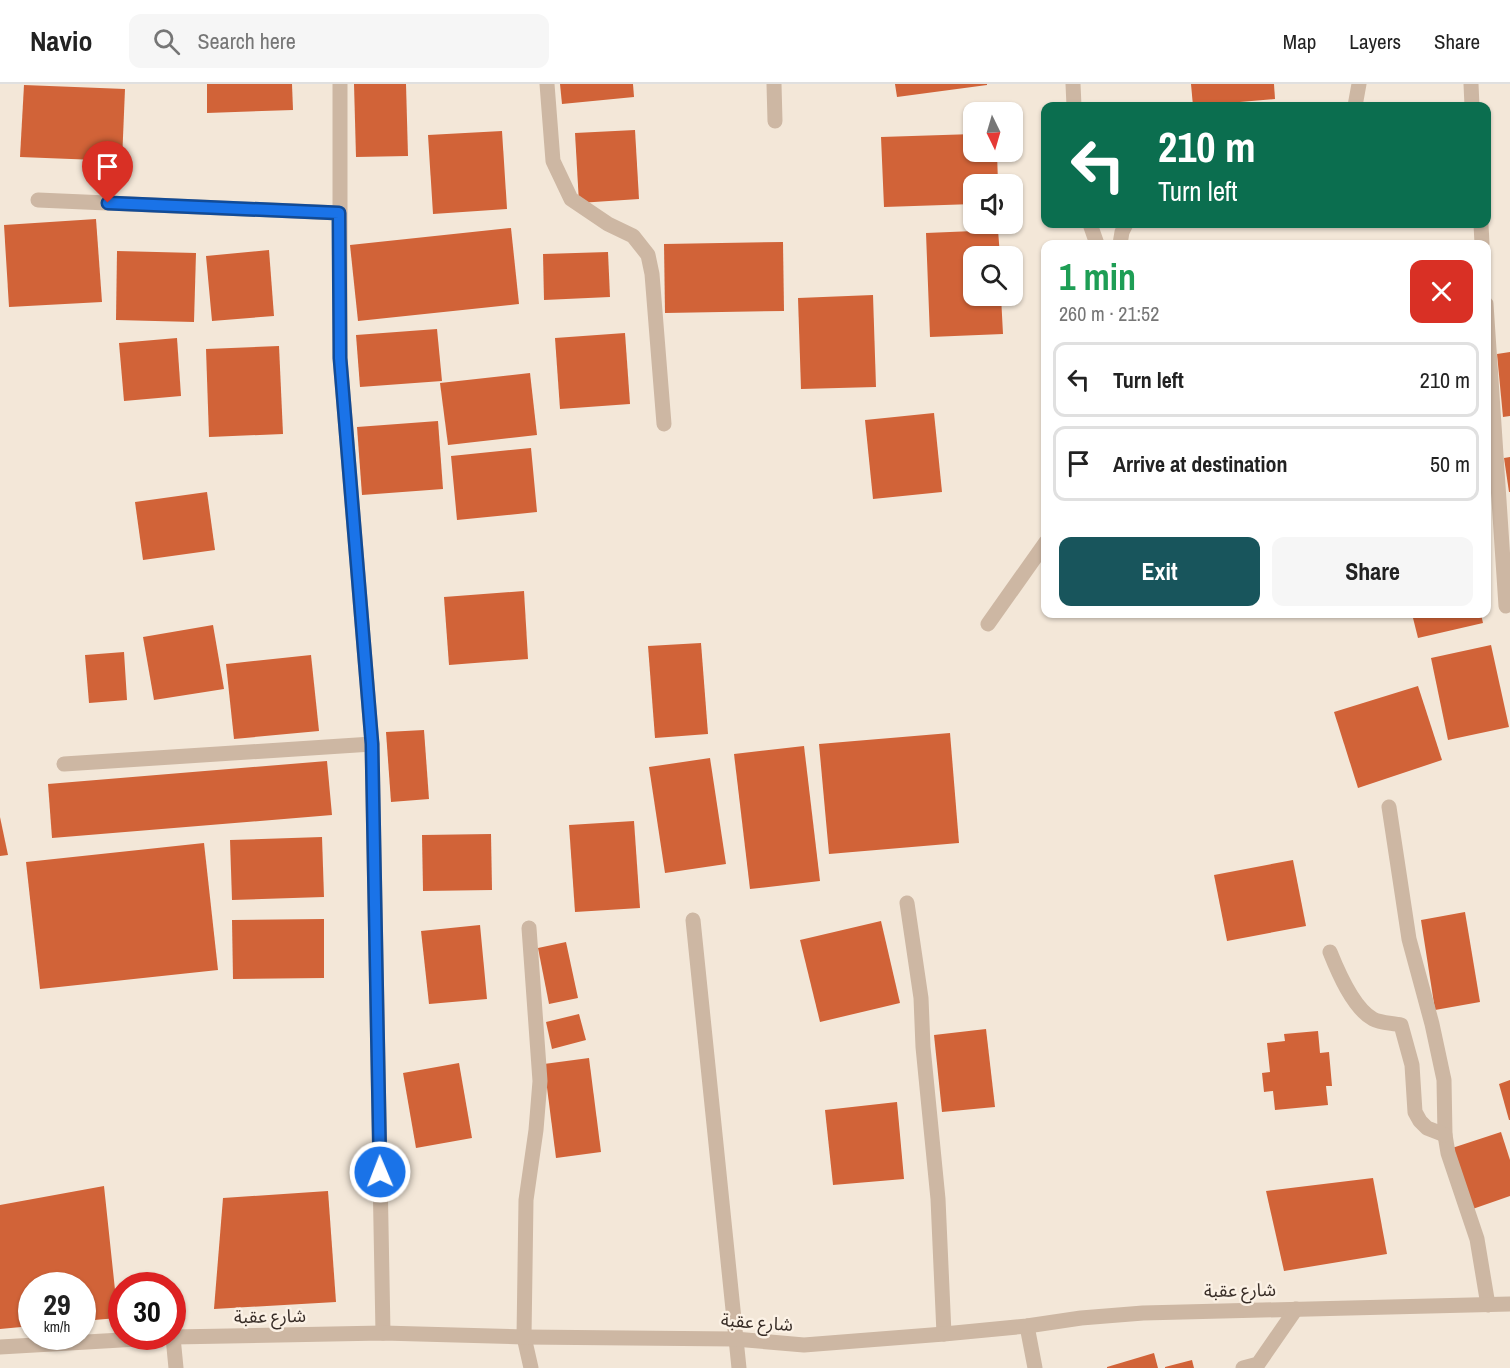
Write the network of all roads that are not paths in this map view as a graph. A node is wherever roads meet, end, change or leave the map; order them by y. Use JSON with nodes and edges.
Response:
{"nodes":[{"id":1,"x":340,"y":84,"type":"edge"},
{"id":2,"x":546,"y":84,"type":"edge"},
{"id":3,"x":774,"y":84,"type":"edge"},
{"id":4,"x":1073,"y":84,"type":"edge"},
{"id":5,"x":1359,"y":84,"type":"edge"},
{"id":6,"x":1471,"y":84,"type":"edge"},
{"id":7,"x":1074,"y":102,"type":"edge"},
{"id":8,"x":1356,"y":102,"type":"edge"},
{"id":9,"x":1472,"y":102,"type":"edge"},
{"id":10,"x":775,"y":121,"type":"dead end"},
{"id":11,"x":38,"y":200,"type":"dead end"},
{"id":12,"x":339,"y":213,"type":"junction"},
{"id":13,"x":1491,"y":380,"type":"edge"},
{"id":14,"x":664,"y":424,"type":"dead end"},
{"id":15,"x":1041,"y":549,"type":"edge"},
{"id":16,"x":1506,"y":606,"type":"dead end"},
{"id":17,"x":988,"y":624,"type":"dead end"},
{"id":18,"x":372,"y":744,"type":"junction"},
{"id":19,"x":64,"y":764,"type":"dead end"},
{"id":20,"x":1389,"y":807,"type":"dead end"},
{"id":21,"x":908,"y":903,"type":"dead end"},
{"id":22,"x":693,"y":920,"type":"dead end"},
{"id":23,"x":529,"y":928,"type":"dead end"},
{"id":24,"x":1330,"y":952,"type":"dead end"},
{"id":25,"x":1445,"y":1135,"type":"junction"},
{"id":26,"x":1510,"y":1304,"type":"edge"},
{"id":27,"x":1488,"y":1305,"type":"junction"},
{"id":28,"x":1296,"y":1309,"type":"junction"},
{"id":29,"x":1027,"y":1326,"type":"junction"},
{"id":30,"x":383,"y":1333,"type":"junction"},
{"id":31,"x":944,"y":1334,"type":"junction"},
{"id":32,"x":186,"y":1337,"type":"edge"},
{"id":33,"x":524,"y":1337,"type":"junction"},
{"id":34,"x":735,"y":1339,"type":"junction"},
{"id":35,"x":108,"y":1341,"type":"edge"},
{"id":36,"x":0,"y":1347,"type":"edge"},
{"id":37,"x":174,"y":1350,"type":"edge"},
{"id":38,"x":176,"y":1368,"type":"edge"},
{"id":39,"x":531,"y":1368,"type":"edge"},
{"id":40,"x":739,"y":1368,"type":"edge"},
{"id":41,"x":1035,"y":1368,"type":"edge"},
{"id":42,"x":1243,"y":1368,"type":"edge"}],
"edges":[{"from":1,"to":12,"type":"street"},
{"from":2,"to":14,"type":"street"},
{"from":3,"to":10,"type":"street"},
{"from":4,"to":7,"type":"street"},
{"from":5,"to":8,"type":"street"},
{"from":6,"to":9,"type":"street"},
{"from":11,"to":12,"type":"street"},
{"from":12,"to":18,"type":"street"},
{"from":13,"to":16,"type":"street"},
{"from":15,"to":17,"type":"street"},
{"from":18,"to":19,"type":"street"},
{"from":18,"to":30,"type":"street"},
{"from":20,"to":25,"type":"street"},
{"from":21,"to":31,"type":"street"},
{"from":22,"to":34,"type":"street"},
{"from":23,"to":33,"type":"street"},
{"from":24,"to":25,"type":"street"},
{"from":25,"to":27,"type":"street"},
{"from":26,"to":27,"type":"street","name":"شارع عقبة"},
{"from":27,"to":28,"type":"street","name":"شارع عقبة"},
{"from":28,"to":29,"type":"street","name":"شارع عقبة"},
{"from":28,"to":42,"type":"street"},
{"from":29,"to":31,"type":"street","name":"شارع عقبة"},
{"from":29,"to":41,"type":"street"},
{"from":30,"to":32,"type":"street","name":"شارع عقبة"},
{"from":30,"to":33,"type":"street","name":"شارع عقبة"},
{"from":31,"to":34,"type":"street","name":"شارع عقبة"},
{"from":33,"to":34,"type":"street","name":"شارع عقبة"},
{"from":33,"to":39,"type":"street"},
{"from":34,"to":40,"type":"street"},
{"from":35,"to":36,"type":"street","name":"شارع عقبة"},
{"from":37,"to":38,"type":"street"}]}
